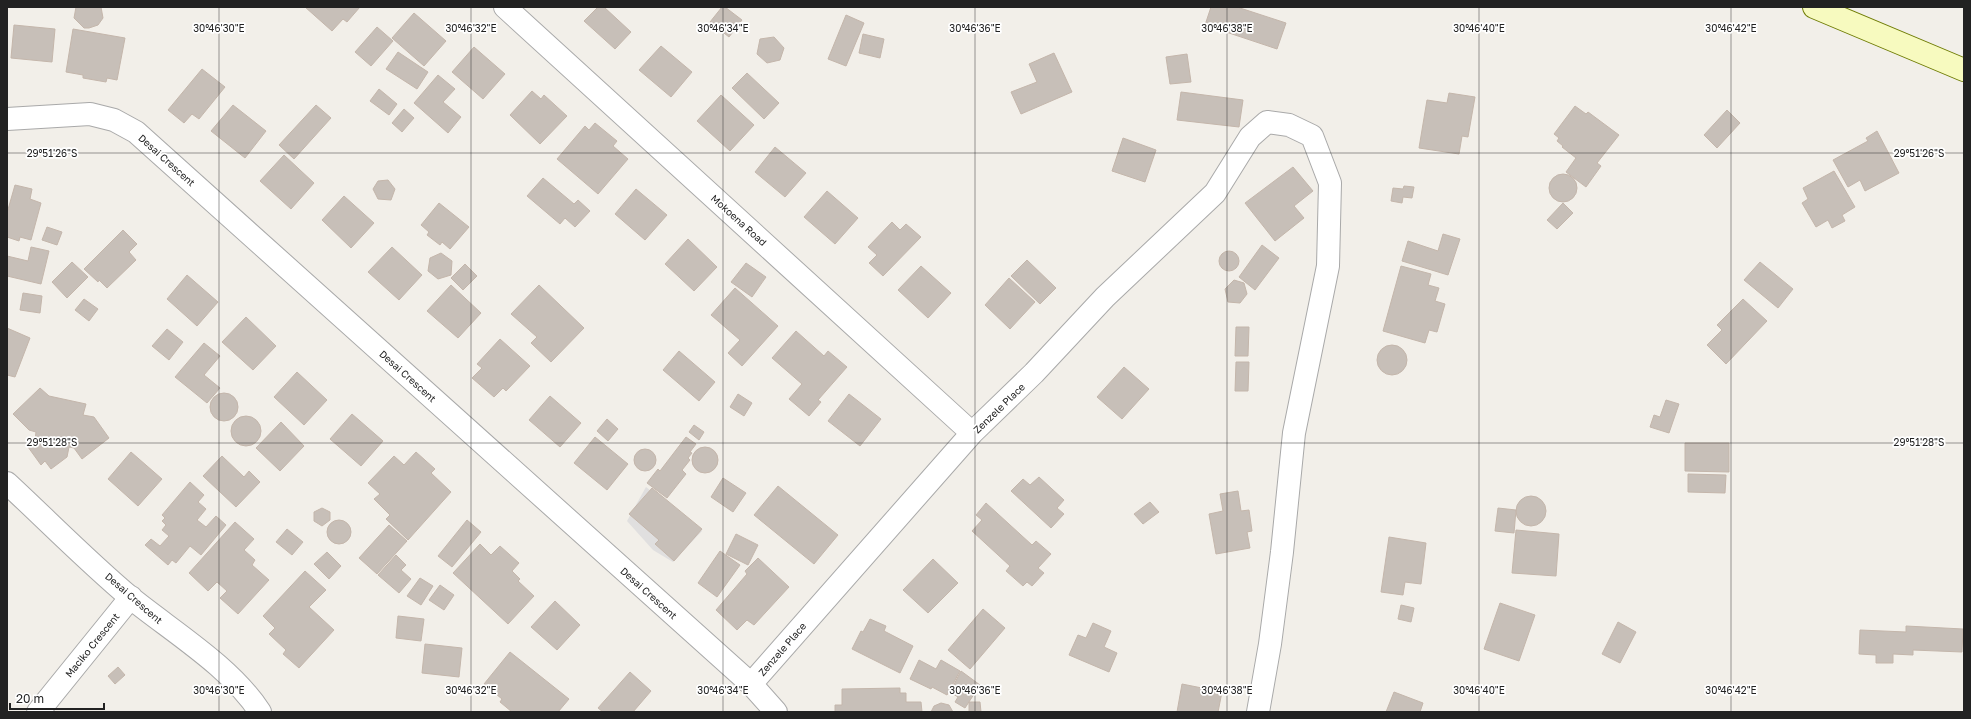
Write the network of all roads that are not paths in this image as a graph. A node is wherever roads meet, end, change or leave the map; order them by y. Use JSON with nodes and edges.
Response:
{"nodes":[{"id":1,"x":505,"y":7,"type":"edge"},
{"id":2,"x":1814,"y":7,"type":"edge"},
{"id":3,"x":1964,"y":70,"type":"edge"},
{"id":4,"x":7,"y":119,"type":"edge"},
{"id":5,"x":972,"y":433,"type":"junction"},
{"id":6,"x":7,"y":483,"type":"edge"},
{"id":7,"x":131,"y":597,"type":"junction"},
{"id":8,"x":751,"y":684,"type":"junction"},
{"id":9,"x":38,"y":712,"type":"edge"},
{"id":10,"x":260,"y":712,"type":"edge"},
{"id":11,"x":776,"y":712,"type":"edge"},
{"id":12,"x":1258,"y":712,"type":"edge"}],
"edges":[{"from":1,"to":5,"type":"street","name":"Mokoena Road"},
{"from":2,"to":3,"type":"street"},
{"from":4,"to":8,"type":"street","name":"Desai Crescent"},
{"from":5,"to":8,"type":"street","name":"Zenzele Place"},
{"from":5,"to":12,"type":"street","name":"Zenzele Place"},
{"from":6,"to":7,"type":"street","name":"Desai Crescent"},
{"from":7,"to":9,"type":"street","name":"Maciko Crescent"},
{"from":7,"to":10,"type":"street","name":"Desai Crescent"},
{"from":8,"to":11,"type":"street","name":"Desai Crescent"}]}
